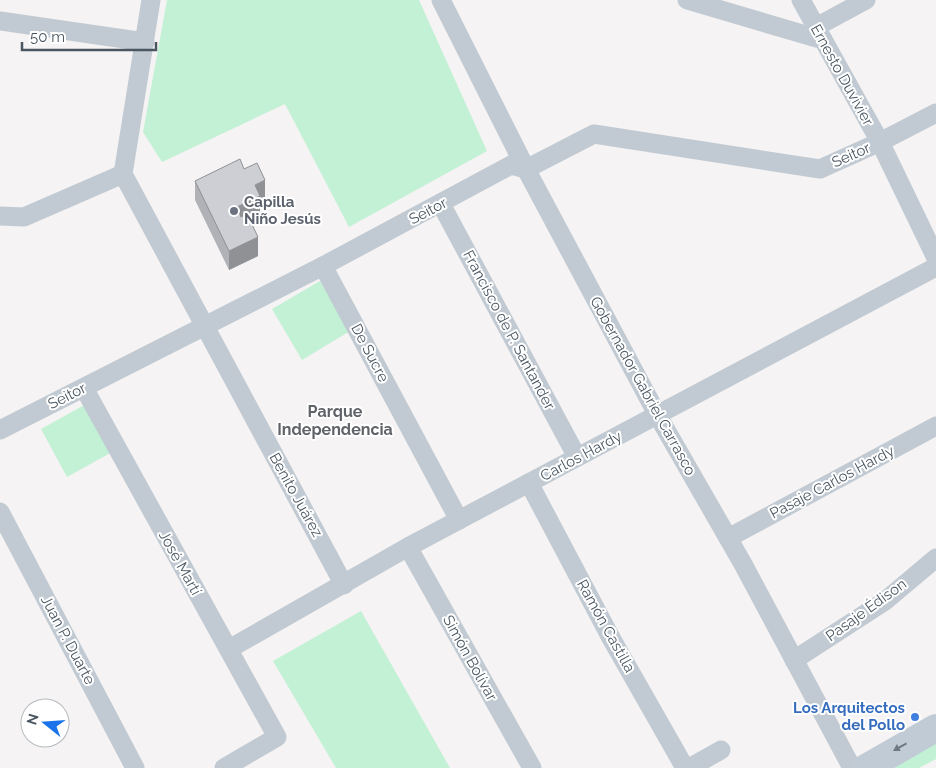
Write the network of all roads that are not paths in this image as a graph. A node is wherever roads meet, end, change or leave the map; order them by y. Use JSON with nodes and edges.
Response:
{"nodes":[{"id":1,"x":152,"y":0,"type":"edge"},
{"id":2,"x":441,"y":0,"type":"edge"},
{"id":3,"x":687,"y":0,"type":"edge"},
{"id":4,"x":802,"y":0,"type":"edge"},
{"id":5,"x":866,"y":0,"type":"edge"},
{"id":6,"x":0,"y":21,"type":"edge"},
{"id":7,"x":819,"y":34,"type":"junction"},
{"id":8,"x":145,"y":42,"type":"junction"},
{"id":9,"x":936,"y":113,"type":"edge"},
{"id":10,"x":880,"y":142,"type":"junction"},
{"id":11,"x":526,"y":169,"type":"junction"},
{"id":12,"x":123,"y":174,"type":"junction"},
{"id":13,"x":440,"y":204,"type":"junction"},
{"id":14,"x":0,"y":216,"type":"edge"},
{"id":15,"x":936,"y":258,"type":"edge"},
{"id":16,"x":323,"y":266,"type":"junction"},
{"id":17,"x":936,"y":267,"type":"edge"},
{"id":18,"x":204,"y":327,"type":"junction"},
{"id":19,"x":84,"y":388,"type":"junction"},
{"id":20,"x":658,"y":416,"type":"junction"},
{"id":21,"x":936,"y":426,"type":"edge"},
{"id":22,"x":0,"y":430,"type":"edge"},
{"id":23,"x":577,"y":457,"type":"junction"},
{"id":24,"x":529,"y":483,"type":"junction"},
{"id":25,"x":0,"y":512,"type":"edge"},
{"id":26,"x":459,"y":520,"type":"junction"},
{"id":27,"x":728,"y":538,"type":"junction"},
{"id":28,"x":408,"y":547,"type":"junction"},
{"id":29,"x":936,"y":558,"type":"edge"},
{"id":30,"x":344,"y":585,"type":"junction"},
{"id":31,"x":229,"y":650,"type":"junction"},
{"id":32,"x":794,"y":660,"type":"junction"},
{"id":33,"x":936,"y":728,"type":"edge"},
{"id":34,"x":721,"y":750,"type":"dead end"},
{"id":35,"x":136,"y":768,"type":"edge"},
{"id":36,"x":224,"y":768,"type":"edge"},
{"id":37,"x":532,"y":768,"type":"edge"},
{"id":38,"x":685,"y":768,"type":"edge"},
{"id":39,"x":689,"y":768,"type":"edge"},
{"id":40,"x":852,"y":768,"type":"edge"},
{"id":41,"x":866,"y":768,"type":"edge"}],
"edges":[{"from":1,"to":8,"type":"street"},
{"from":2,"to":11,"type":"street","name":"Gobernador Gabriel Carrasco"},
{"from":3,"to":7,"type":"street"},
{"from":4,"to":7,"type":"street","name":"Ernesto Duvivier"},
{"from":5,"to":7,"type":"street"},
{"from":6,"to":8,"type":"street"},
{"from":7,"to":10,"type":"street","name":"Ernesto Duvivier"},
{"from":8,"to":12,"type":"street"},
{"from":9,"to":10,"type":"street","name":"Seitor"},
{"from":10,"to":11,"type":"street","name":"Seitor"},
{"from":10,"to":15,"type":"street","name":"Ernesto Duvivier"},
{"from":11,"to":13,"type":"street","name":"Seitor"},
{"from":11,"to":20,"type":"street","name":"Gobernador Gabriel Carrasco"},
{"from":12,"to":14,"type":"street"},
{"from":12,"to":18,"type":"street","name":"Benito Juárez"},
{"from":13,"to":16,"type":"street","name":"Seitor"},
{"from":13,"to":23,"type":"street","name":"Francisco de P. Santander"},
{"from":16,"to":18,"type":"street","name":"Seitor"},
{"from":16,"to":26,"type":"street","name":"De Sucre"},
{"from":17,"to":20,"type":"street","name":"Carlos Hardy"},
{"from":18,"to":19,"type":"street","name":"Seitor"},
{"from":18,"to":30,"type":"street","name":"Benito Juárez"},
{"from":19,"to":22,"type":"street","name":"Seitor"},
{"from":19,"to":31,"type":"street","name":"José Martí"},
{"from":20,"to":23,"type":"street","name":"Carlos Hardy"},
{"from":20,"to":27,"type":"street","name":"Gobernador Gabriel Carrasco"},
{"from":21,"to":27,"type":"street","name":"Pasaje Carlos Hardy"},
{"from":23,"to":24,"type":"street","name":"Carlos Hardy"},
{"from":24,"to":26,"type":"street","name":"Carlos Hardy"},
{"from":24,"to":38,"type":"street","name":"Ramón Castilla"},
{"from":25,"to":35,"type":"street","name":"Juan P. Duarte"},
{"from":26,"to":28,"type":"street","name":"Carlos Hardy"},
{"from":27,"to":32,"type":"street","name":"Gobernador Gabriel Carrasco"},
{"from":28,"to":30,"type":"street","name":"Carlos Hardy"},
{"from":28,"to":37,"type":"street","name":"Simón Bolívar"},
{"from":29,"to":32,"type":"street","name":"Pasaje Édison"},
{"from":30,"to":31,"type":"street","name":"Carlos Hardy"},
{"from":31,"to":36,"type":"street","name":"José Martí"},
{"from":32,"to":40,"type":"street","name":"Gobernador Gabriel Carrasco"},
{"from":33,"to":41,"type":"main road","one_way":true},
{"from":34,"to":39,"type":"street"}]}
